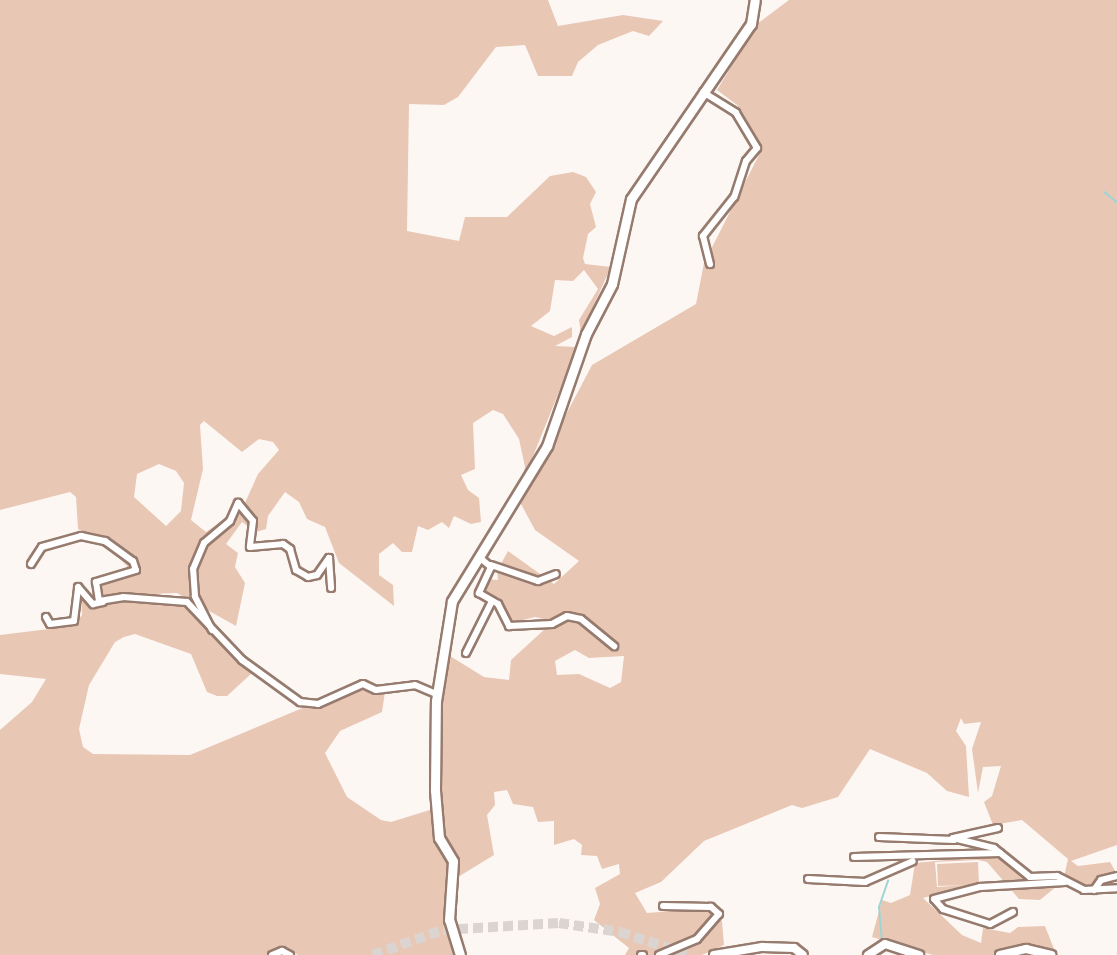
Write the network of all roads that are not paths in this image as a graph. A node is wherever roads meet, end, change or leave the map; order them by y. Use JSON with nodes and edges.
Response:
{"nodes":[{"id":1,"x":755,"y":0,"type":"edge"},
{"id":2,"x":703,"y":92,"type":"junction"},
{"id":3,"x":710,"y":264,"type":"dead end"},
{"id":4,"x":479,"y":557,"type":"junction"},
{"id":5,"x":31,"y":564,"type":"dead end"},
{"id":6,"x":491,"y":565,"type":"junction"},
{"id":7,"x":556,"y":574,"type":"dead end"},
{"id":8,"x":331,"y":588,"type":"dead end"},
{"id":9,"x":492,"y":601,"type":"junction"},
{"id":10,"x":103,"y":602,"type":"junction"},
{"id":11,"x":46,"y":617,"type":"dead end"},
{"id":12,"x":212,"y":630,"type":"junction"},
{"id":13,"x":614,"y":646,"type":"dead end"},
{"id":14,"x":466,"y":653,"type":"dead end"},
{"id":15,"x":438,"y":695,"type":"junction"},
{"id":16,"x":998,"y":828,"type":"dead end"},
{"id":17,"x":879,"y":837,"type":"dead end"},
{"id":18,"x":954,"y":840,"type":"junction"},
{"id":19,"x":1003,"y":853,"type":"junction"},
{"id":20,"x":854,"y":857,"type":"dead end"},
{"id":21,"x":916,"y":859,"type":"junction"},
{"id":22,"x":1117,"y":876,"type":"edge"},
{"id":23,"x":808,"y":879,"type":"dead end"},
{"id":24,"x":1065,"y":882,"type":"junction"},
{"id":25,"x":1117,"y":888,"type":"edge"},
{"id":26,"x":1094,"y":890,"type":"junction"},
{"id":27,"x":663,"y":906,"type":"dead end"},
{"id":28,"x":1013,"y":912,"type":"dead end"},
{"id":29,"x":272,"y":955,"type":"edge"},
{"id":30,"x":290,"y":955,"type":"edge"},
{"id":31,"x":460,"y":955,"type":"edge"},
{"id":32,"x":659,"y":955,"type":"edge"},
{"id":33,"x":714,"y":955,"type":"edge"},
{"id":34,"x":803,"y":955,"type":"edge"},
{"id":35,"x":868,"y":955,"type":"edge"},
{"id":36,"x":919,"y":955,"type":"edge"},
{"id":37,"x":1000,"y":955,"type":"edge"},
{"id":38,"x":1051,"y":955,"type":"edge"}],
"edges":[{"from":1,"to":2,"type":"main road"},
{"from":2,"to":3,"type":"street"},
{"from":2,"to":4,"type":"main road"},
{"from":4,"to":6,"type":"street"},
{"from":4,"to":15,"type":"main road"},
{"from":5,"to":10,"type":"street"},
{"from":6,"to":7,"type":"street"},
{"from":6,"to":9,"type":"street"},
{"from":8,"to":12,"type":"street"},
{"from":9,"to":13,"type":"street"},
{"from":9,"to":14,"type":"street"},
{"from":10,"to":11,"type":"street"},
{"from":10,"to":12,"type":"street"},
{"from":12,"to":15,"type":"street"},
{"from":15,"to":31,"type":"main road"},
{"from":16,"to":18,"type":"street"},
{"from":17,"to":18,"type":"street"},
{"from":18,"to":19,"type":"street"},
{"from":19,"to":21,"type":"street"},
{"from":19,"to":24,"type":"street"},
{"from":20,"to":21,"type":"street"},
{"from":21,"to":23,"type":"street"},
{"from":22,"to":26,"type":"street"},
{"from":24,"to":26,"type":"street"},
{"from":24,"to":28,"type":"street"},
{"from":25,"to":26,"type":"street"},
{"from":27,"to":32,"type":"street"},
{"from":29,"to":30,"type":"street"},
{"from":33,"to":34,"type":"street"},
{"from":35,"to":36,"type":"street"},
{"from":37,"to":38,"type":"street"}]}
